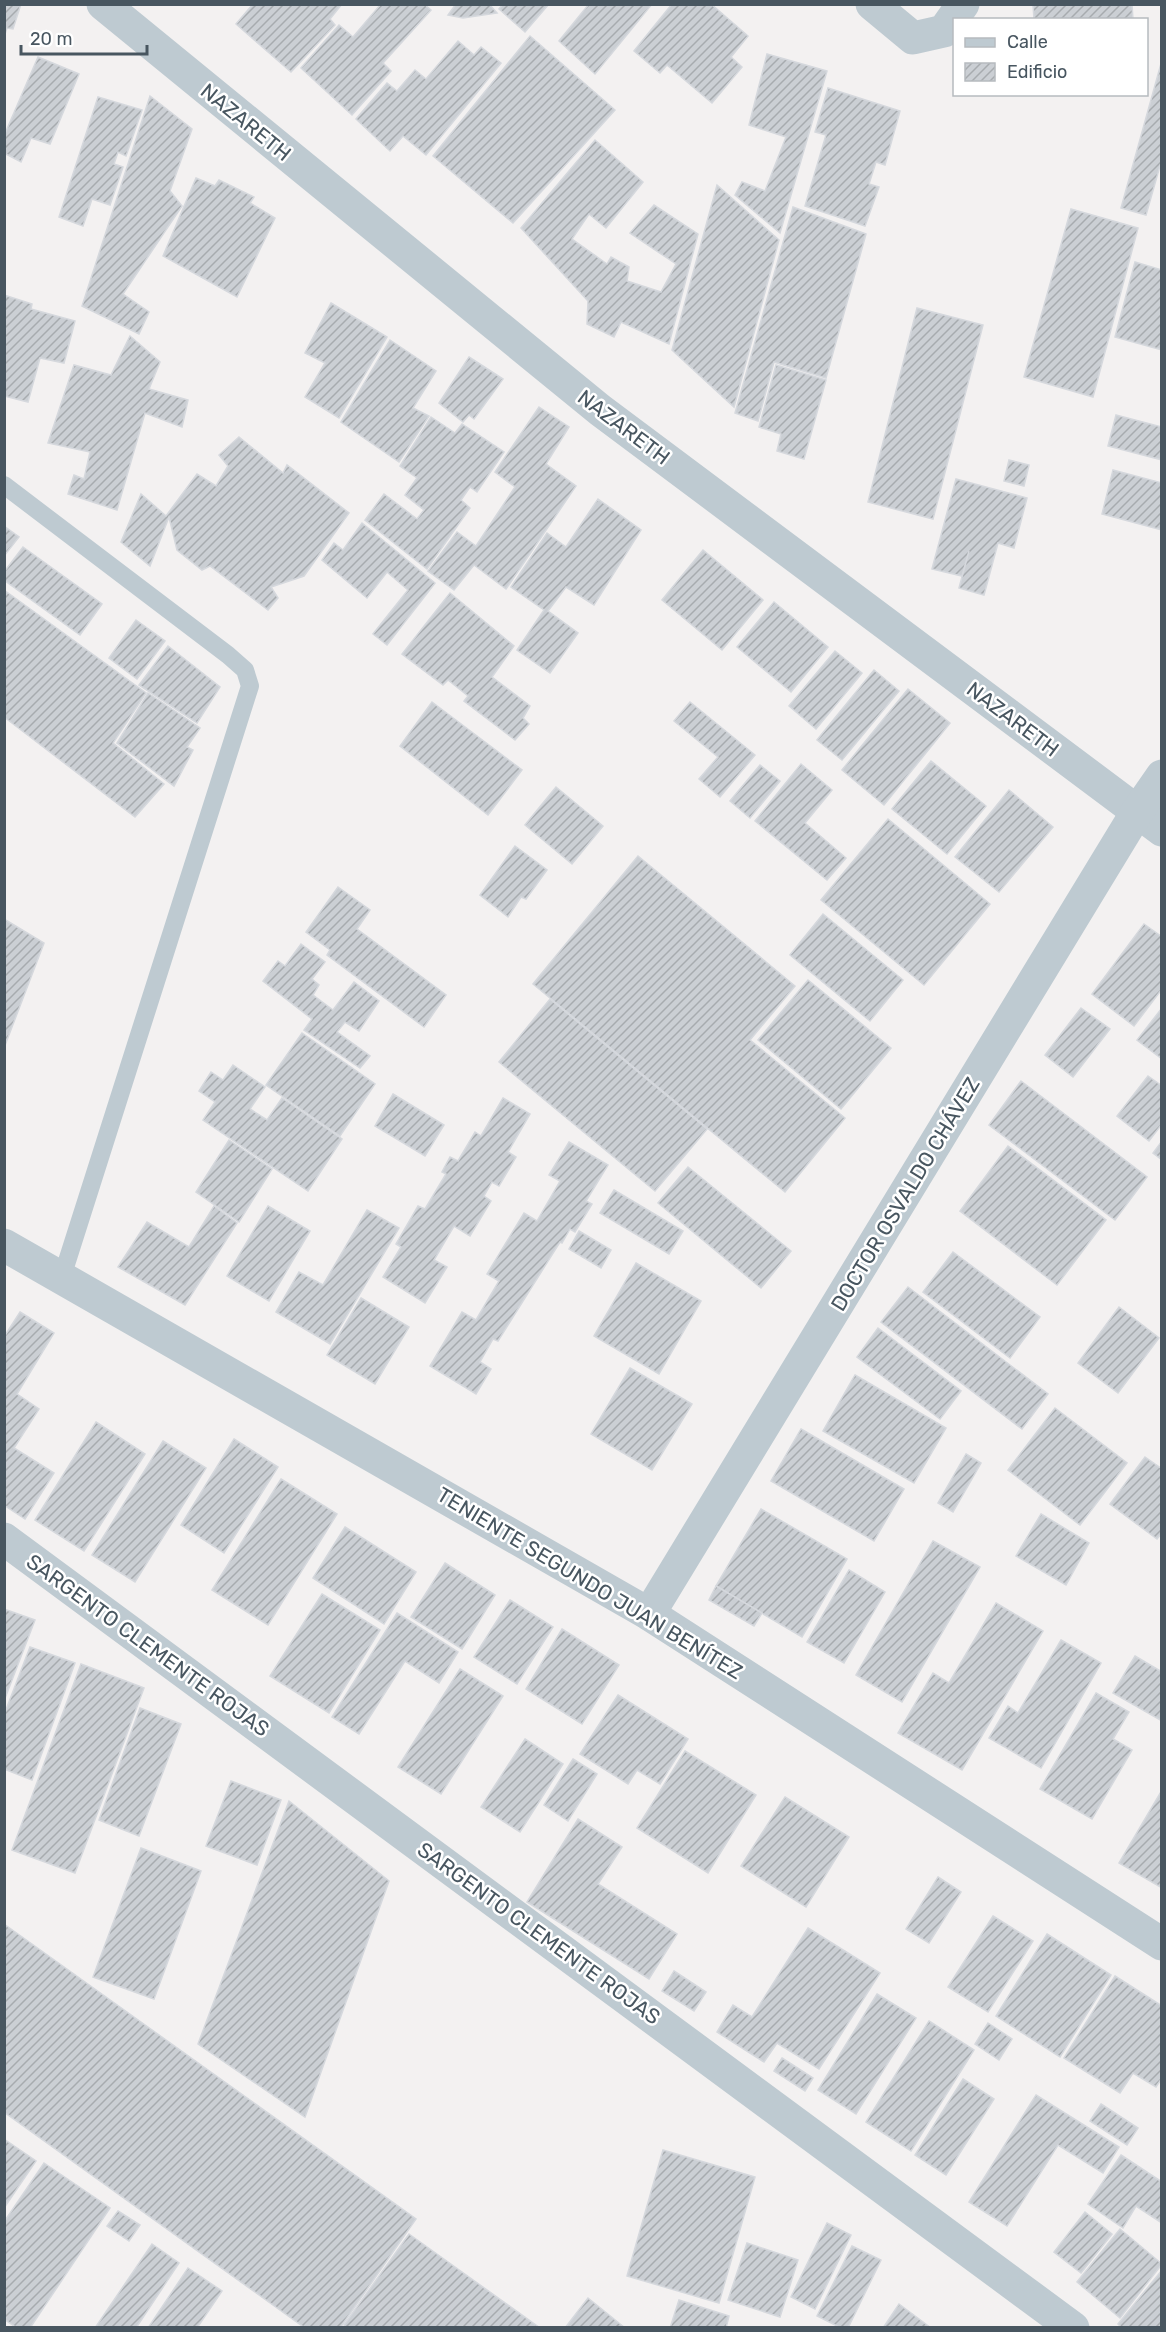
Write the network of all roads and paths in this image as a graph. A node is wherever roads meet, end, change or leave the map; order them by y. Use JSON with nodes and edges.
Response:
{"nodes":[{"id":1,"x":103,"y":4,"type":"edge"},
{"id":2,"x":872,"y":4,"type":"edge"},
{"id":3,"x":963,"y":4,"type":"edge"},
{"id":4,"x":953,"y":18,"type":"edge"},
{"id":5,"x":953,"y":18,"type":"edge"},
{"id":6,"x":4,"y":484,"type":"edge"},
{"id":7,"x":1161,"y":776,"type":"edge"},
{"id":8,"x":1149,"y":821,"type":"edge"},
{"id":9,"x":4,"y":1245,"type":"edge"},
{"id":10,"x":62,"y":1277,"type":"junction"},
{"id":11,"x":4,"y":1539,"type":"edge"},
{"id":12,"x":650,"y":1614,"type":"junction"},
{"id":13,"x":1161,"y":1944,"type":"edge"},
{"id":14,"x":1067,"y":2325,"type":"edge"}],
"edges":[{"from":1,"to":8,"type":"street","name":"NAZARETH"},
{"from":2,"to":4,"type":"street"},
{"from":3,"to":5,"type":"street"},
{"from":6,"to":10,"type":"lane"},
{"from":7,"to":8,"type":"street","name":"DOCTOR OSVALDO CHÁVEZ"},
{"from":8,"to":12,"type":"street","name":"DOCTOR OSVALDO CHÁVEZ"},
{"from":9,"to":10,"type":"street","name":"TENIENTE SEGUNDO JUAN BENÍTEZ"},
{"from":10,"to":12,"type":"street","name":"TENIENTE SEGUNDO JUAN BENÍTEZ"},
{"from":11,"to":14,"type":"street","name":"SARGENTO CLEMENTE ROJAS"},
{"from":12,"to":13,"type":"street","name":"TENIENTE SEGUNDO JUAN BENÍTEZ"}]}
